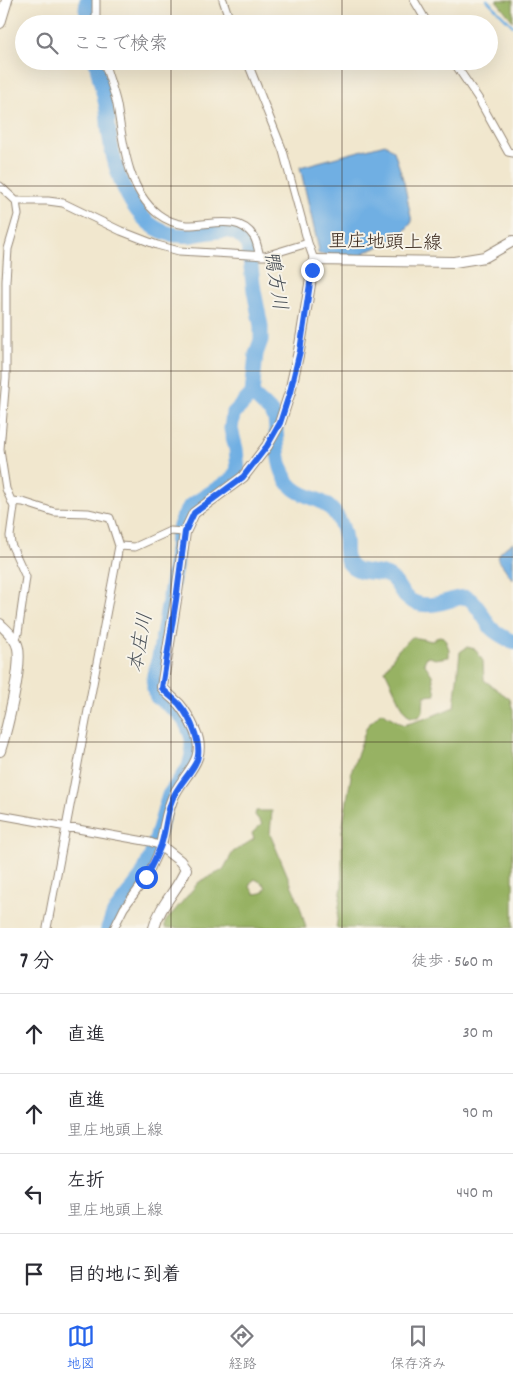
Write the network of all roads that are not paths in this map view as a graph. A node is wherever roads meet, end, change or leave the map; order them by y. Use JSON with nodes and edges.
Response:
{"nodes":[{"id":1,"x":7,"y":0,"type":"edge"},
{"id":2,"x":96,"y":0,"type":"edge"},
{"id":3,"x":222,"y":0,"type":"edge"},
{"id":4,"x":414,"y":0,"type":"edge"},
{"id":5,"x":96,"y":15,"type":"edge"},
{"id":6,"x":228,"y":15,"type":"edge"},
{"id":7,"x":423,"y":15,"type":"edge"},
{"id":8,"x":0,"y":23,"type":"edge"},
{"id":9,"x":106,"y":70,"type":"edge"},
{"id":10,"x":250,"y":70,"type":"edge"},
{"id":11,"x":459,"y":70,"type":"edge"},
{"id":12,"x":513,"y":153,"type":"edge"},
{"id":13,"x":0,"y":186,"type":"edge"},
{"id":14,"x":16,"y":201,"type":"junction"},
{"id":15,"x":513,"y":241,"type":"edge"},
{"id":16,"x":308,"y":244,"type":"junction"},
{"id":17,"x":257,"y":255,"type":"junction"},
{"id":18,"x":314,"y":260,"type":"junction"},
{"id":19,"x":0,"y":450,"type":"edge"},
{"id":20,"x":12,"y":501,"type":"junction"},
{"id":21,"x":183,"y":532,"type":"junction"},
{"id":22,"x":119,"y":546,"type":"junction"},
{"id":23,"x":0,"y":624,"type":"edge"},
{"id":24,"x":15,"y":640,"type":"junction"},
{"id":25,"x":0,"y":751,"type":"edge"},
{"id":26,"x":0,"y":815,"type":"edge"},
{"id":27,"x":66,"y":827,"type":"junction"},
{"id":28,"x":156,"y":844,"type":"junction"},
{"id":29,"x":47,"y":928,"type":"edge"},
{"id":30,"x":114,"y":928,"type":"edge"},
{"id":31,"x":154,"y":928,"type":"edge"}],
"edges":[{"from":1,"to":8,"type":"main road"},
{"from":2,"to":5,"type":"street"},
{"from":3,"to":6,"type":"street"},
{"from":4,"to":7,"type":"street"},
{"from":9,"to":17,"type":"street"},
{"from":10,"to":16,"type":"street"},
{"from":11,"to":12,"type":"street"},
{"from":13,"to":14,"type":"street"},
{"from":14,"to":17,"type":"street"},
{"from":14,"to":19,"type":"street"},
{"from":15,"to":18,"type":"main road","name":"里庄地頭上線"},
{"from":16,"to":17,"type":"street"},
{"from":16,"to":18,"type":"street"},
{"from":18,"to":21,"type":"main road","name":"里庄地頭上線"},
{"from":19,"to":20,"type":"street"},
{"from":20,"to":22,"type":"street"},
{"from":20,"to":24,"type":"street"},
{"from":21,"to":22,"type":"street"},
{"from":21,"to":28,"type":"main road","name":"里庄地頭上線"},
{"from":22,"to":27,"type":"street"},
{"from":23,"to":24,"type":"main road"},
{"from":24,"to":25,"type":"main road"},
{"from":26,"to":27,"type":"street"},
{"from":27,"to":28,"type":"street"},
{"from":27,"to":29,"type":"street"},
{"from":28,"to":30,"type":"street"},
{"from":28,"to":31,"type":"main road"}]}
